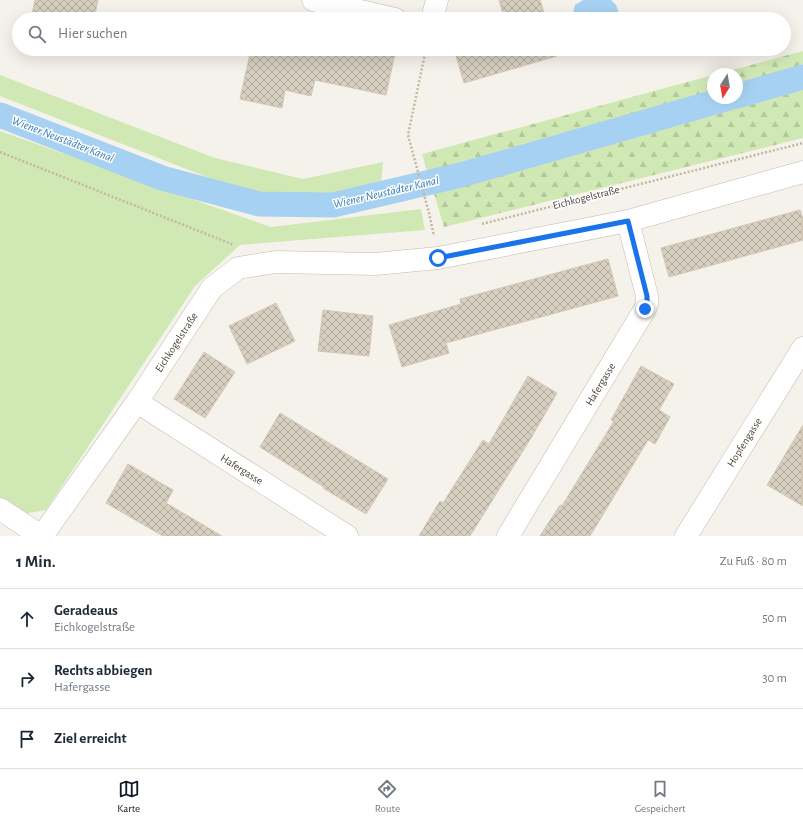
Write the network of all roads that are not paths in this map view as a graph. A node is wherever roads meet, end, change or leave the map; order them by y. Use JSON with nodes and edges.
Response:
{"nodes":[{"id":1,"x":313,"y":0,"type":"edge"},
{"id":2,"x":437,"y":0,"type":"edge"},
{"id":3,"x":365,"y":12,"type":"edge"},
{"id":4,"x":434,"y":12,"type":"edge"},
{"id":5,"x":803,"y":172,"type":"edge"},
{"id":6,"x":628,"y":221,"type":"junction"},
{"id":7,"x":803,"y":348,"type":"edge"},
{"id":8,"x":137,"y":402,"type":"junction"},
{"id":9,"x":0,"y":509,"type":"edge"},
{"id":10,"x":42,"y":536,"type":"edge"},
{"id":11,"x":347,"y":536,"type":"edge"},
{"id":12,"x":508,"y":536,"type":"edge"},
{"id":13,"x":686,"y":536,"type":"edge"}],
"edges":[{"from":1,"to":3,"type":"street"},
{"from":2,"to":4,"type":"street"},
{"from":5,"to":6,"type":"street","name":"Eichkogelstraße"},
{"from":6,"to":8,"type":"street","name":"Eichkogelstraße"},
{"from":6,"to":12,"type":"street","name":"Hafergasse"},
{"from":7,"to":13,"type":"street","name":"Hopfengasse"},
{"from":8,"to":10,"type":"street","name":"Eichkogelstraße"},
{"from":8,"to":11,"type":"street","name":"Hafergasse"},
{"from":9,"to":10,"type":"street"}]}
